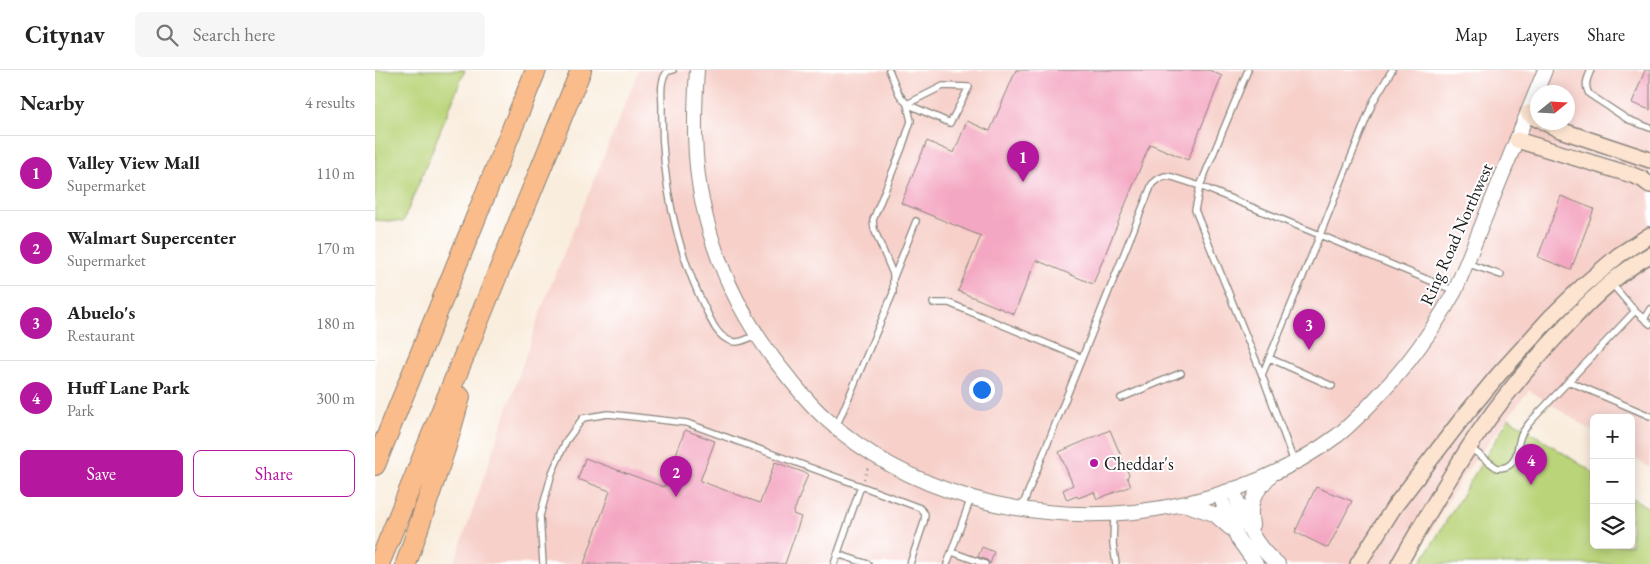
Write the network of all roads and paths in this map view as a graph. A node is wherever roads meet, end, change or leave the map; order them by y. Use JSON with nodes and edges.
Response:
{"nodes":[{"id":1,"x":536,"y":70,"type":"edge"},
{"id":2,"x":581,"y":70,"type":"edge"},
{"id":3,"x":673,"y":70,"type":"edge"},
{"id":4,"x":695,"y":70,"type":"edge"},
{"id":5,"x":889,"y":70,"type":"edge"},
{"id":6,"x":1248,"y":70,"type":"edge"},
{"id":7,"x":1392,"y":70,"type":"edge"},
{"id":8,"x":1545,"y":70,"type":"edge"},
{"id":9,"x":1591,"y":70,"type":"edge"},
{"id":10,"x":1541,"y":85,"type":"edge"},
{"id":11,"x":907,"y":104,"type":"junction"},
{"id":12,"x":1530,"y":120,"type":"edge"},
{"id":13,"x":1650,"y":128,"type":"edge"},
{"id":14,"x":1560,"y":130,"type":"edge"},
{"id":15,"x":1517,"y":140,"type":"junction"},
{"id":16,"x":1650,"y":160,"type":"edge"},
{"id":17,"x":1650,"y":185,"type":"edge"},
{"id":18,"x":1200,"y":186,"type":"junction"},
{"id":19,"x":916,"y":221,"type":"dead end"},
{"id":20,"x":1320,"y":235,"type":"junction"},
{"id":21,"x":1650,"y":235,"type":"edge"},
{"id":22,"x":1650,"y":255,"type":"edge"},
{"id":23,"x":1466,"y":263,"type":"junction"},
{"id":24,"x":1501,"y":275,"type":"dead end"},
{"id":25,"x":893,"y":279,"type":"junction"},
{"id":26,"x":1611,"y":283,"type":"junction"},
{"id":27,"x":1455,"y":291,"type":"junction"},
{"id":28,"x":489,"y":295,"type":"junction"},
{"id":29,"x":933,"y":303,"type":"dead end"},
{"id":30,"x":1650,"y":310,"type":"edge"},
{"id":31,"x":1635,"y":311,"type":"junction"},
{"id":32,"x":1645,"y":319,"type":"junction"},
{"id":33,"x":1650,"y":324,"type":"edge"},
{"id":34,"x":756,"y":335,"type":"junction"},
{"id":35,"x":1528,"y":342,"type":"junction"},
{"id":36,"x":1082,"y":358,"type":"junction"},
{"id":37,"x":1269,"y":358,"type":"junction"},
{"id":38,"x":1181,"y":373,"type":"dead end"},
{"id":39,"x":1262,"y":376,"type":"junction"},
{"id":40,"x":1568,"y":381,"type":"junction"},
{"id":41,"x":1332,"y":386,"type":"dead end"},
{"id":42,"x":1121,"y":398,"type":"dead end"},
{"id":43,"x":1650,"y":416,"type":"edge"},
{"id":44,"x":836,"y":427,"type":"junction"},
{"id":45,"x":390,"y":428,"type":"junction"},
{"id":46,"x":1469,"y":447,"type":"junction"},
{"id":47,"x":866,"y":449,"type":"junction"},
{"id":48,"x":375,"y":450,"type":"edge"},
{"id":49,"x":1294,"y":462,"type":"junction"},
{"id":50,"x":375,"y":465,"type":"edge"},
{"id":51,"x":1272,"y":473,"type":"junction"},
{"id":52,"x":861,"y":486,"type":"junction"},
{"id":53,"x":1233,"y":489,"type":"junction"},
{"id":54,"x":1219,"y":494,"type":"junction"},
{"id":55,"x":971,"y":498,"type":"junction"},
{"id":56,"x":1183,"y":504,"type":"junction"},
{"id":57,"x":1021,"y":510,"type":"junction"},
{"id":58,"x":1113,"y":514,"type":"junction"},
{"id":59,"x":1236,"y":535,"type":"junction"},
{"id":60,"x":1257,"y":543,"type":"junction"},
{"id":61,"x":952,"y":552,"type":"junction"},
{"id":62,"x":837,"y":554,"type":"junction"},
{"id":63,"x":379,"y":564,"type":"edge"},
{"id":64,"x":406,"y":564,"type":"edge"},
{"id":65,"x":543,"y":564,"type":"edge"},
{"id":66,"x":834,"y":564,"type":"edge"},
{"id":67,"x":868,"y":564,"type":"edge"},
{"id":68,"x":910,"y":564,"type":"edge"},
{"id":69,"x":947,"y":564,"type":"edge"},
{"id":70,"x":985,"y":564,"type":"edge"},
{"id":71,"x":1117,"y":564,"type":"edge"},
{"id":72,"x":1256,"y":564,"type":"edge"},
{"id":73,"x":1278,"y":564,"type":"edge"},
{"id":74,"x":1358,"y":564,"type":"edge"},
{"id":75,"x":1399,"y":564,"type":"edge"}],
"edges":[{"from":1,"to":45,"type":"highway"},
{"from":2,"to":28,"type":"highway"},
{"from":3,"to":34,"type":"lane"},
{"from":4,"to":34,"type":"street","name":"Ring Road Northwest"},
{"from":5,"to":11,"type":"lane"},
{"from":6,"to":18,"type":"lane"},
{"from":7,"to":20,"type":"lane"},
{"from":8,"to":10,"type":"street","name":"Ring Road Northwest"},
{"from":9,"to":13,"type":"lane"},
{"from":11,"to":11,"type":"lane"},
{"from":11,"to":25,"type":"lane"},
{"from":12,"to":15,"type":"street","name":"Ring Road Northwest"},
{"from":14,"to":16,"type":"main road"},
{"from":15,"to":17,"type":"main road"},
{"from":15,"to":23,"type":"street","name":"Ring Road Northwest"},
{"from":18,"to":20,"type":"lane"},
{"from":18,"to":36,"type":"lane"},
{"from":18,"to":39,"type":"lane"},
{"from":19,"to":25,"type":"lane"},
{"from":20,"to":27,"type":"lane"},
{"from":20,"to":37,"type":"lane"},
{"from":21,"to":35,"type":"main road"},
{"from":22,"to":26,"type":"main road"},
{"from":23,"to":24,"type":"lane"},
{"from":23,"to":27,"type":"street","name":"Ring Road Northwest"},
{"from":25,"to":44,"type":"lane"},
{"from":26,"to":31,"type":"lane"},
{"from":26,"to":46,"type":"main road"},
{"from":27,"to":49,"type":"street","name":"Ring Road Northwest"},
{"from":28,"to":63,"type":"highway"},
{"from":28,"to":64,"type":"highway"},
{"from":29,"to":36,"type":"lane"},
{"from":30,"to":32,"type":"lane"},
{"from":31,"to":32,"type":"lane"},
{"from":31,"to":40,"type":"lane"},
{"from":32,"to":33,"type":"lane"},
{"from":34,"to":44,"type":"street","name":"Ring Road Northwest"},
{"from":35,"to":46,"type":"main road"},
{"from":35,"to":74,"type":"main road"},
{"from":36,"to":57,"type":"lane"},
{"from":37,"to":39,"type":"lane"},
{"from":37,"to":41,"type":"lane"},
{"from":38,"to":42,"type":"lane"},
{"from":39,"to":49,"type":"lane"},
{"from":40,"to":43,"type":"lane"},
{"from":40,"to":46,"type":"lane"},
{"from":44,"to":47,"type":"street","name":"Ring Road Northwest"},
{"from":45,"to":48,"type":"highway"},
{"from":45,"to":50,"type":"highway"},
{"from":46,"to":75,"type":"main road"},
{"from":47,"to":52,"type":"path"},
{"from":47,"to":55,"type":"street","name":"Ring Road Northwest"},
{"from":49,"to":51,"type":"street","name":"Ring Road Northwest"},
{"from":51,"to":53,"type":"street","name":"Ring Road Northwest"},
{"from":51,"to":60,"type":"street"},
{"from":52,"to":62,"type":"lane"},
{"from":52,"to":65,"type":"lane"},
{"from":52,"to":68,"type":"lane"},
{"from":53,"to":54,"type":"street","name":"Ring Road Northwest"},
{"from":53,"to":60,"type":"street"},
{"from":54,"to":56,"type":"street","name":"Ring Road Northwest"},
{"from":54,"to":59,"type":"street"},
{"from":55,"to":57,"type":"street","name":"Ring Road Northwest"},
{"from":55,"to":61,"type":"lane"},
{"from":56,"to":58,"type":"street","name":"Ring Road Northwest"},
{"from":56,"to":59,"type":"street"},
{"from":57,"to":58,"type":"street","name":"Ring Road Northwest"},
{"from":58,"to":71,"type":"lane"},
{"from":59,"to":72,"type":"street"},
{"from":60,"to":73,"type":"street"},
{"from":61,"to":69,"type":"lane"},
{"from":61,"to":70,"type":"lane"},
{"from":62,"to":66,"type":"lane"},
{"from":62,"to":67,"type":"lane"}]}
